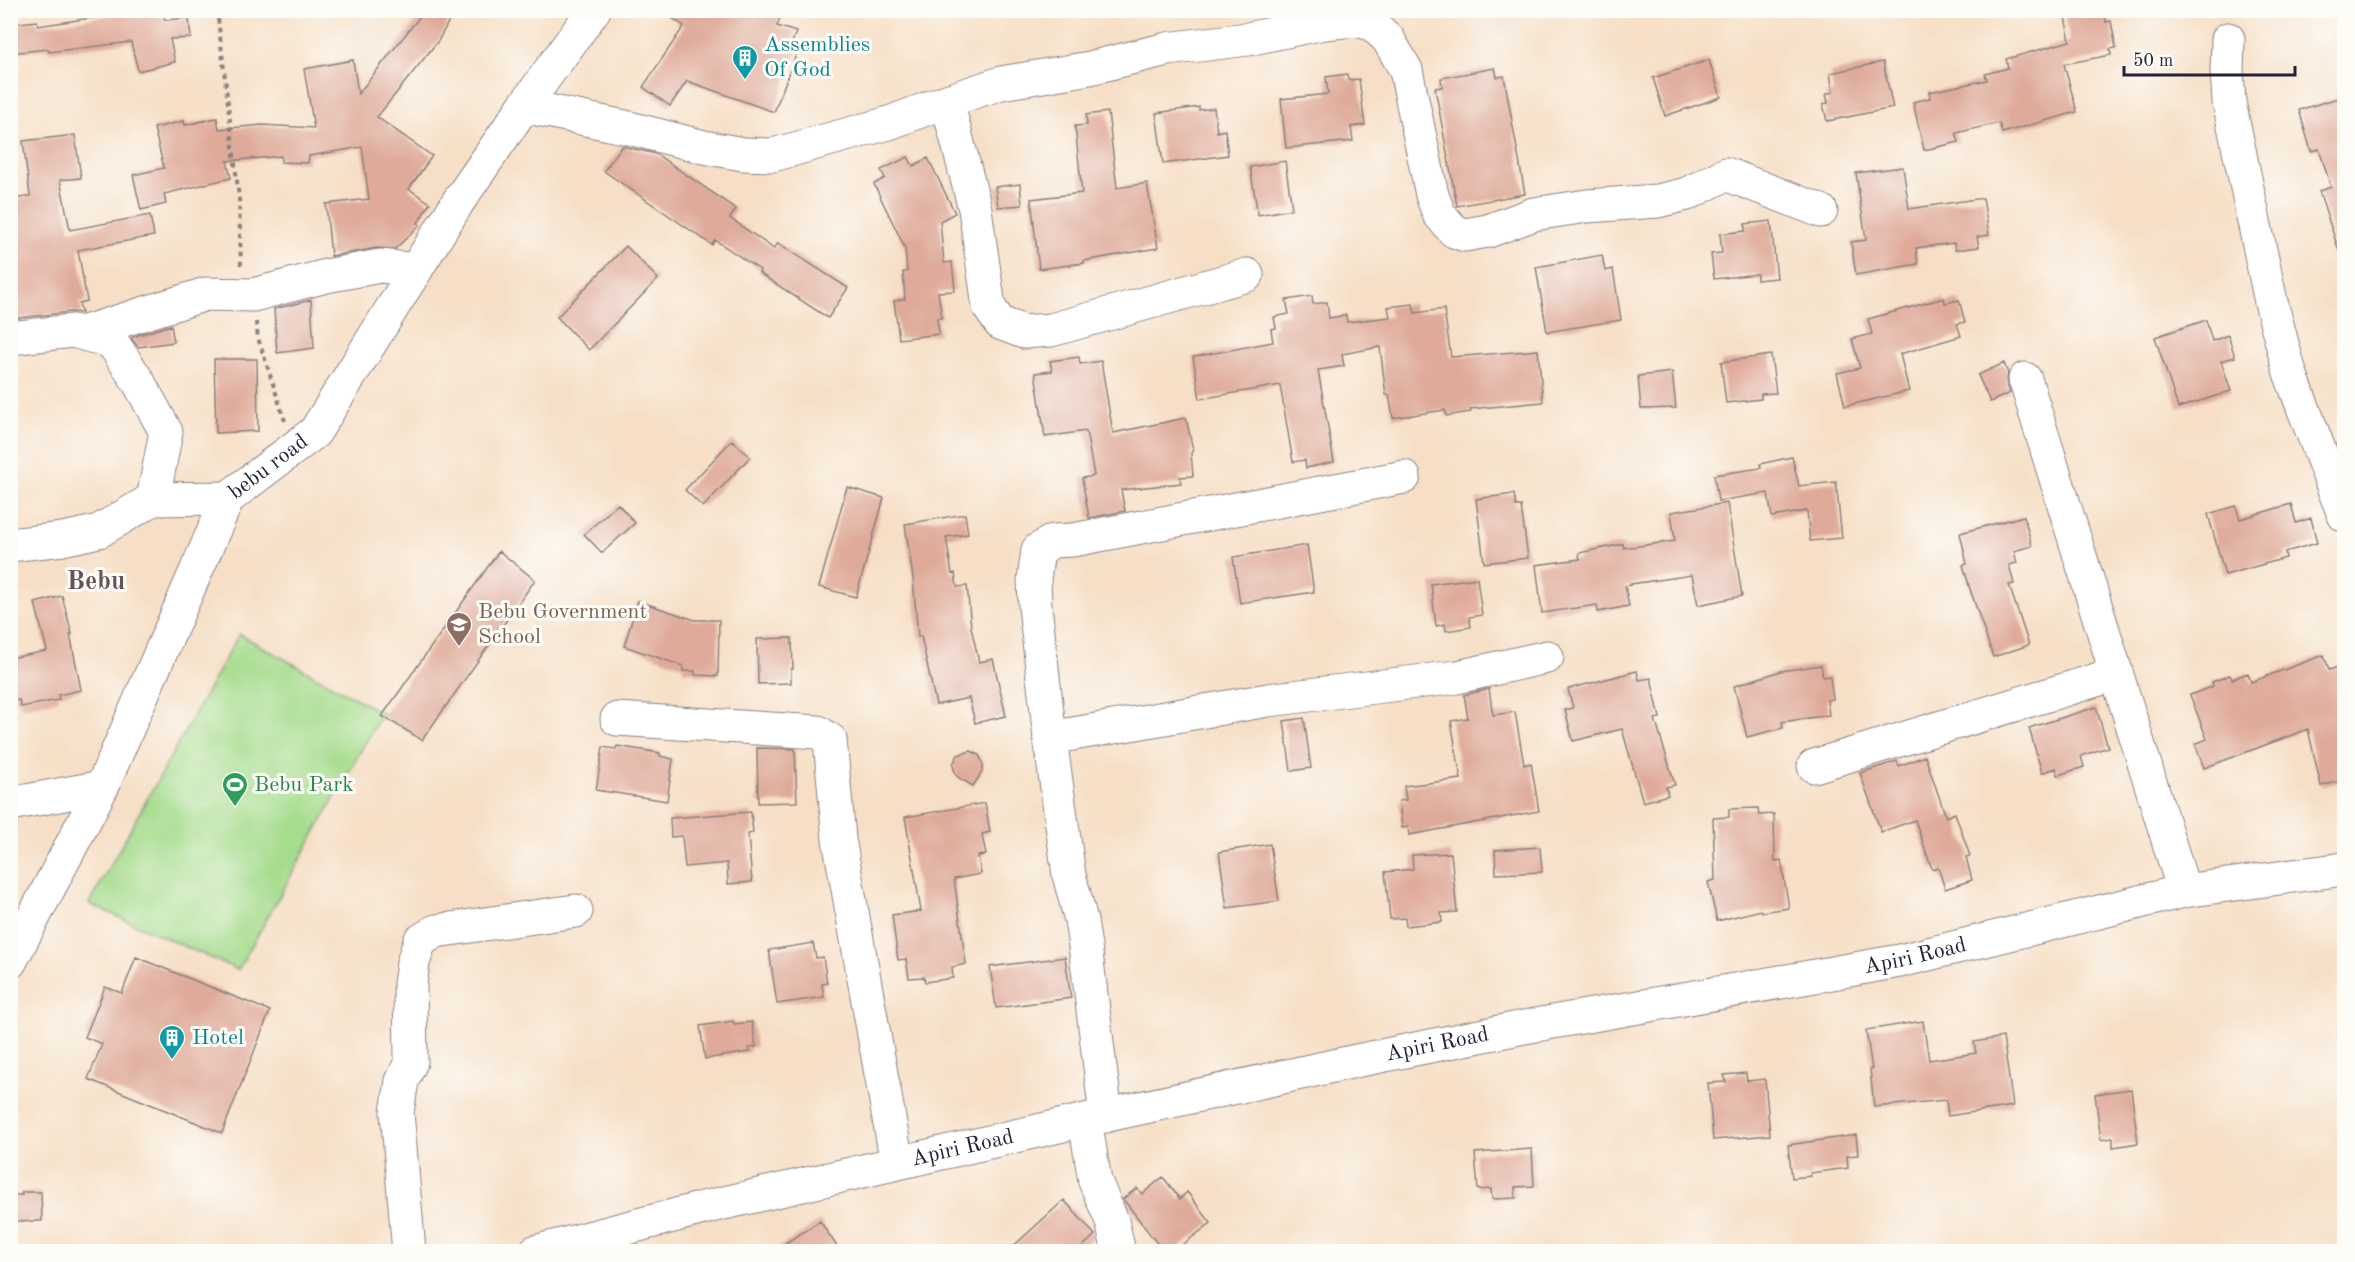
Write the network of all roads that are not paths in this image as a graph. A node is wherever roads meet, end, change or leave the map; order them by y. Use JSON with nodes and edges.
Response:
{"nodes":[{"id":1,"x":594,"y":10,"type":"edge"},
{"id":2,"x":1332,"y":17,"type":"edge"},
{"id":3,"x":2228,"y":39,"type":"dead end"},
{"id":4,"x":947,"y":100,"type":"junction"},
{"id":5,"x":524,"y":106,"type":"junction"},
{"id":6,"x":1821,"y":211,"type":"dead end"},
{"id":7,"x":416,"y":270,"type":"junction"},
{"id":8,"x":1247,"y":275,"type":"dead end"},
{"id":9,"x":82,"y":333,"type":"junction"},
{"id":10,"x":10,"y":338,"type":"edge"},
{"id":11,"x":2025,"y":379,"type":"dead end"},
{"id":12,"x":1404,"y":477,"type":"dead end"},
{"id":13,"x":228,"y":498,"type":"junction"},
{"id":14,"x":153,"y":499,"type":"junction"},
{"id":15,"x":2344,"y":515,"type":"edge"},
{"id":16,"x":10,"y":544,"type":"edge"},
{"id":17,"x":1546,"y":657,"type":"dead end"},
{"id":18,"x":2116,"y":674,"type":"junction"},
{"id":19,"x":617,"y":719,"type":"dead end"},
{"id":20,"x":1050,"y":738,"type":"junction"},
{"id":21,"x":1814,"y":766,"type":"dead end"},
{"id":22,"x":102,"y":787,"type":"junction"},
{"id":23,"x":10,"y":804,"type":"edge"},
{"id":24,"x":2344,"y":869,"type":"edge"},
{"id":25,"x":2184,"y":891,"type":"junction"},
{"id":26,"x":576,"y":911,"type":"dead end"},
{"id":27,"x":10,"y":962,"type":"edge"},
{"id":28,"x":1095,"y":1118,"type":"junction"},
{"id":29,"x":897,"y":1163,"type":"junction"},
{"id":30,"x":409,"y":1251,"type":"edge"},
{"id":31,"x":535,"y":1251,"type":"edge"},
{"id":32,"x":1119,"y":1251,"type":"edge"}],
"edges":[{"from":1,"to":5,"type":"street","name":"bebu road"},
{"from":2,"to":4,"type":"street"},
{"from":2,"to":6,"type":"street"},
{"from":3,"to":15,"type":"street"},
{"from":4,"to":5,"type":"street"},
{"from":4,"to":8,"type":"street"},
{"from":5,"to":7,"type":"street","name":"bebu road"},
{"from":7,"to":9,"type":"street"},
{"from":7,"to":13,"type":"street","name":"bebu road"},
{"from":9,"to":10,"type":"street"},
{"from":9,"to":14,"type":"street"},
{"from":11,"to":18,"type":"street"},
{"from":12,"to":20,"type":"street"},
{"from":13,"to":14,"type":"street"},
{"from":13,"to":22,"type":"street","name":"bebu road"},
{"from":14,"to":16,"type":"street"},
{"from":17,"to":20,"type":"street"},
{"from":18,"to":21,"type":"street"},
{"from":18,"to":25,"type":"street"},
{"from":19,"to":29,"type":"street"},
{"from":20,"to":28,"type":"street"},
{"from":22,"to":23,"type":"street"},
{"from":22,"to":27,"type":"street","name":"bebu road"},
{"from":24,"to":25,"type":"street","name":"Apiri Road"},
{"from":25,"to":28,"type":"street","name":"Apiri Road"},
{"from":26,"to":30,"type":"street"},
{"from":28,"to":29,"type":"street","name":"Apiri Road"},
{"from":28,"to":32,"type":"street"},
{"from":29,"to":31,"type":"street","name":"Apiri Road"}]}
